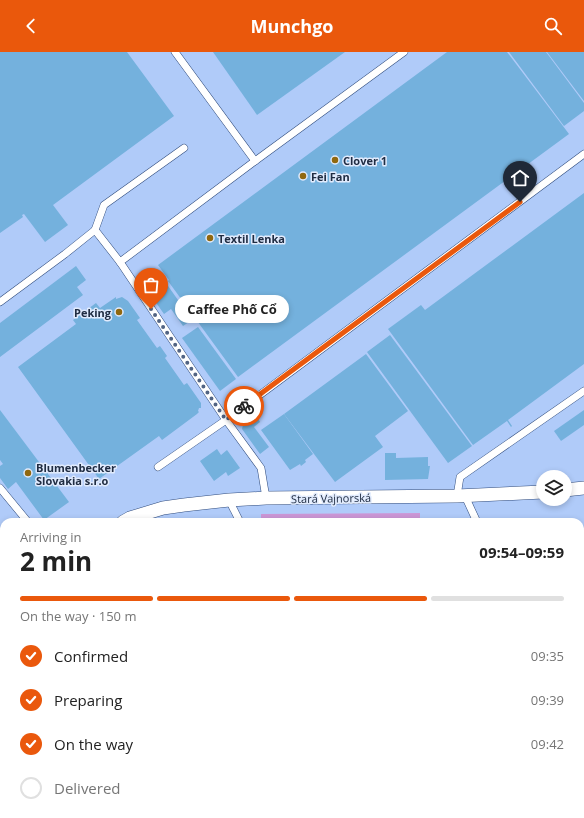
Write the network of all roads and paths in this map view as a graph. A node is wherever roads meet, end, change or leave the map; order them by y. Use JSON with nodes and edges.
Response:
{"nodes":[{"id":1,"x":175,"y":52,"type":"edge"},
{"id":2,"x":404,"y":52,"type":"edge"},
{"id":3,"x":184,"y":148,"type":"dead end"},
{"id":4,"x":584,"y":154,"type":"edge"},
{"id":5,"x":255,"y":161,"type":"junction"},
{"id":6,"x":95,"y":230,"type":"junction"},
{"id":7,"x":120,"y":262,"type":"junction"},
{"id":8,"x":0,"y":302,"type":"edge"},
{"id":9,"x":584,"y":391,"type":"edge"},
{"id":10,"x":226,"y":420,"type":"junction"},
{"id":11,"x":158,"y":467,"type":"dead end"},
{"id":12,"x":0,"y":488,"type":"edge"},
{"id":13,"x":584,"y":488,"type":"edge"},
{"id":14,"x":572,"y":489,"type":"edge"},
{"id":15,"x":536,"y":492,"type":"edge"},
{"id":16,"x":461,"y":496,"type":"junction"},
{"id":17,"x":266,"y":498,"type":"junction"},
{"id":18,"x":229,"y":500,"type":"junction"},
{"id":19,"x":25,"y":518,"type":"edge"},
{"id":20,"x":130,"y":518,"type":"edge"},
{"id":21,"x":238,"y":518,"type":"edge"},
{"id":22,"x":475,"y":518,"type":"edge"}],
"edges":[{"from":1,"to":5,"type":"lane"},
{"from":2,"to":5,"type":"lane"},
{"from":3,"to":6,"type":"lane"},
{"from":4,"to":10,"type":"lane"},
{"from":5,"to":7,"type":"lane"},
{"from":6,"to":7,"type":"lane"},
{"from":6,"to":8,"type":"lane"},
{"from":7,"to":10,"type":"lane"},
{"from":9,"to":16,"type":"lane"},
{"from":10,"to":11,"type":"lane"},
{"from":10,"to":17,"type":"lane"},
{"from":12,"to":19,"type":"lane"},
{"from":13,"to":14,"type":"street"},
{"from":15,"to":16,"type":"street","name":"Stará Vajnorská"},
{"from":16,"to":17,"type":"street","name":"Stará Vajnorská"},
{"from":16,"to":22,"type":"lane"},
{"from":17,"to":18,"type":"street","name":"Stará Vajnorská"},
{"from":18,"to":20,"type":"street","name":"Stará Vajnorská"},
{"from":18,"to":21,"type":"lane"}]}
